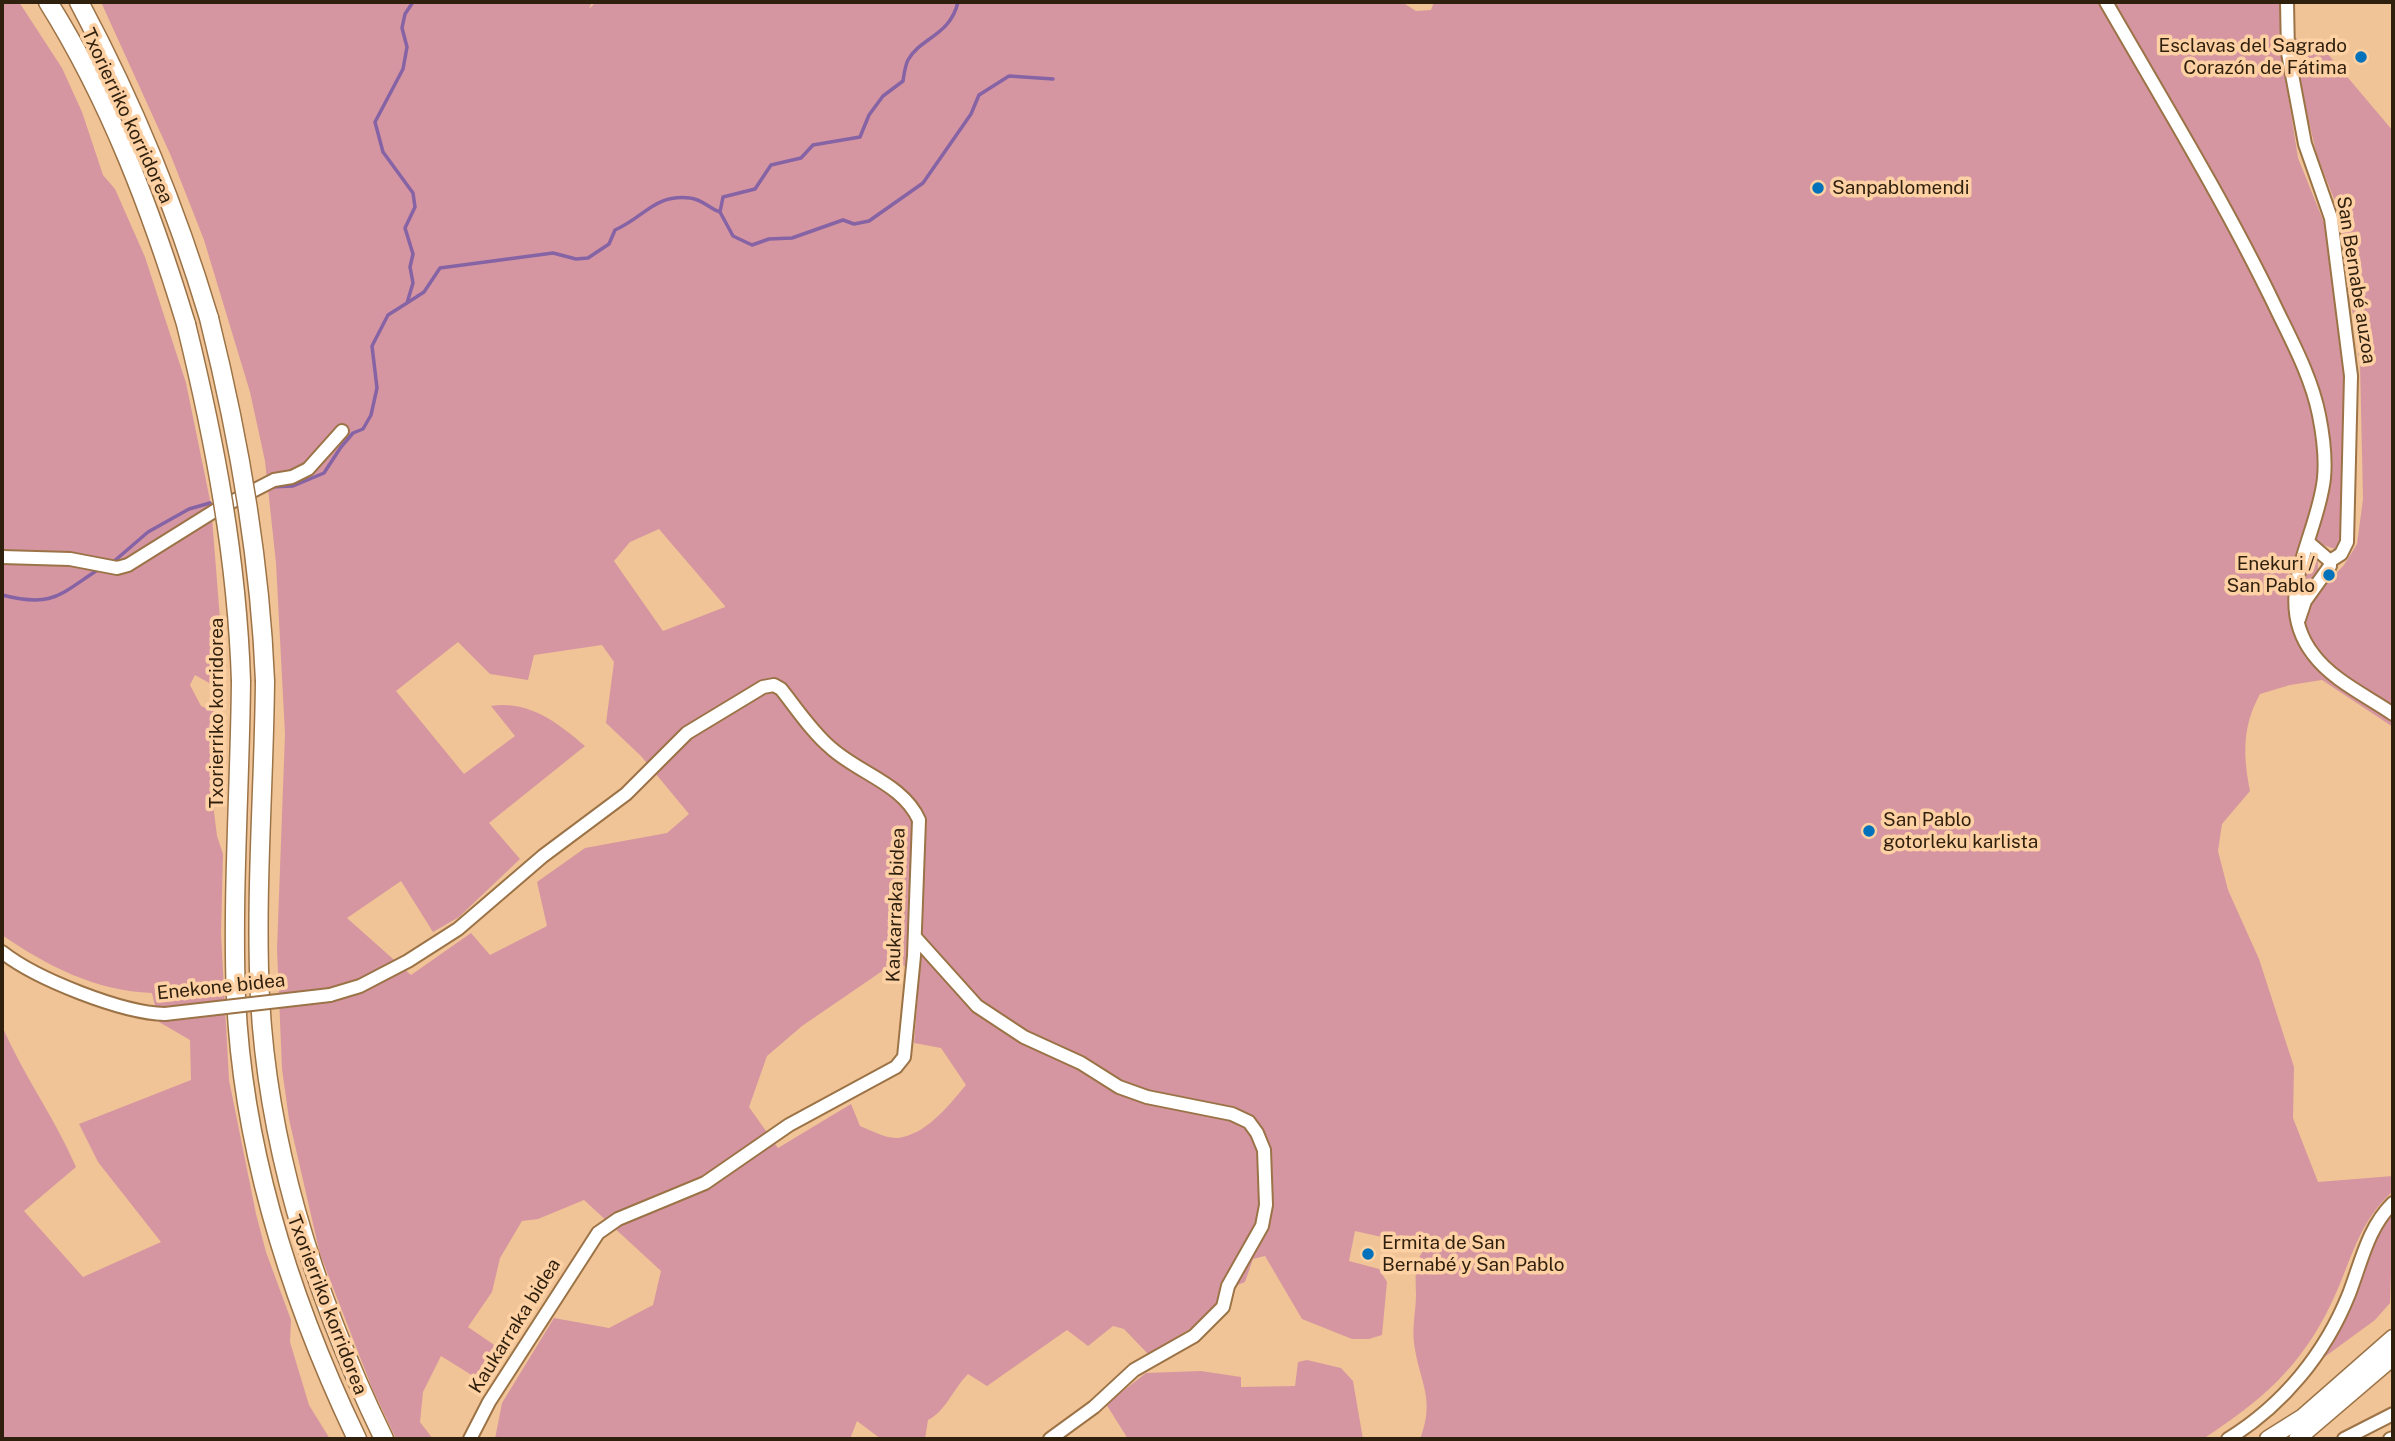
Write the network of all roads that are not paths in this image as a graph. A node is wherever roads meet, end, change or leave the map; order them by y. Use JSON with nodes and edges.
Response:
{"nodes":[{"id":1,"x":48,"y":2,"type":"edge"},
{"id":2,"x":79,"y":2,"type":"edge"},
{"id":3,"x":2106,"y":2,"type":"edge"},
{"id":4,"x":2287,"y":2,"type":"edge"},
{"id":5,"x":342,"y":430,"type":"dead end"},
{"id":6,"x":2308,"y":542,"type":"junction"},
{"id":7,"x":2,"y":557,"type":"edge"},
{"id":8,"x":2302,"y":558,"type":"junction"},
{"id":9,"x":2325,"y":562,"type":"junction"},
{"id":10,"x":2298,"y":626,"type":"junction"},
{"id":11,"x":2393,"y":714,"type":"edge"},
{"id":12,"x":915,"y":937,"type":"junction"},
{"id":13,"x":2,"y":952,"type":"edge"},
{"id":14,"x":330,"y":995,"type":"joint"},
{"id":15,"x":2393,"y":1203,"type":"edge"},
{"id":16,"x":2393,"y":1338,"type":"edge"},
{"id":17,"x":2393,"y":1357,"type":"edge"},
{"id":18,"x":2393,"y":1414,"type":"edge"},
{"id":19,"x":357,"y":1439,"type":"edge"},
{"id":20,"x":384,"y":1439,"type":"edge"},
{"id":21,"x":470,"y":1439,"type":"edge"},
{"id":22,"x":1050,"y":1439,"type":"edge"},
{"id":23,"x":2228,"y":1439,"type":"edge"},
{"id":24,"x":2268,"y":1439,"type":"edge"},
{"id":25,"x":2297,"y":1439,"type":"edge"},
{"id":26,"x":2344,"y":1439,"type":"edge"}],
"edges":[{"from":1,"to":19,"type":"highway","name":"Txorierriko korridorea","bridge":true},
{"from":2,"to":20,"type":"highway","name":"Txorierriko korridorea","bridge":true},
{"from":3,"to":6,"type":"street"},
{"from":4,"to":9,"type":"street","name":"San Bernabé auzoa"},
{"from":5,"to":7,"type":"street"},
{"from":6,"to":8,"type":"street"},
{"from":6,"to":9,"type":"street"},
{"from":8,"to":9,"type":"street"},
{"from":8,"to":10,"type":"street"},
{"from":9,"to":10,"type":"street","name":"San Bernabé auzoa"},
{"from":10,"to":11,"type":"street"},
{"from":12,"to":14,"type":"street","name":"Kaukarraka bidea"},
{"from":12,"to":21,"type":"street","name":"Kaukarraka bidea"},
{"from":12,"to":22,"type":"street"},
{"from":13,"to":14,"type":"street","name":"Enekone bidea","bridge":true},
{"from":15,"to":23,"type":"street"},
{"from":16,"to":24,"type":"main road"},
{"from":17,"to":25,"type":"main road"},
{"from":18,"to":26,"type":"street"}]}
